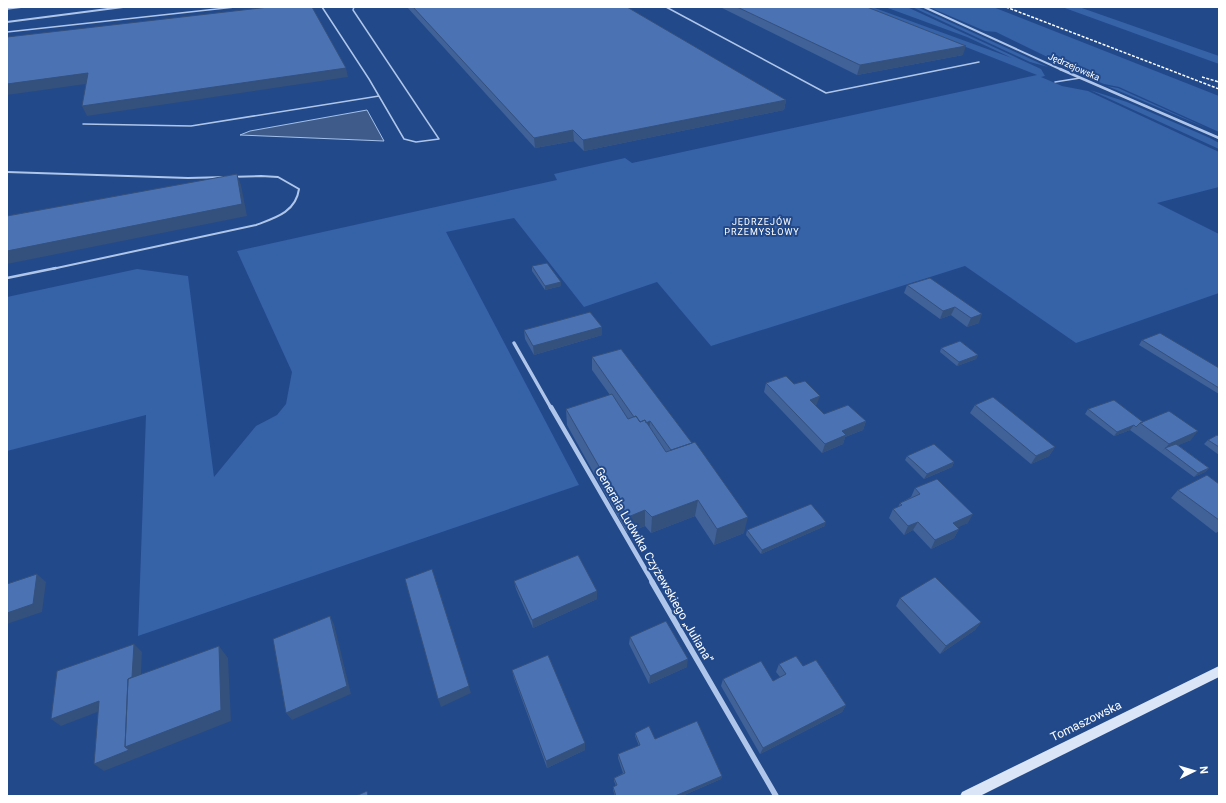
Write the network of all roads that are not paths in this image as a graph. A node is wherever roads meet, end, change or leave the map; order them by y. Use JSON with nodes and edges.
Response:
{"nodes":[{"id":1,"x":23,"y":7,"type":"edge"},
{"id":2,"x":123,"y":7,"type":"edge"},
{"id":3,"x":235,"y":7,"type":"edge"},
{"id":4,"x":322,"y":7,"type":"edge"},
{"id":5,"x":354,"y":7,"type":"edge"},
{"id":6,"x":666,"y":7,"type":"edge"},
{"id":7,"x":924,"y":7,"type":"edge"},
{"id":8,"x":7,"y":9,"type":"edge"},
{"id":9,"x":7,"y":20,"type":"edge"},
{"id":10,"x":7,"y":32,"type":"edge"},
{"id":11,"x":979,"y":62,"type":"dead end"},
{"id":12,"x":1080,"y":78,"type":"junction"},
{"id":13,"x":1055,"y":82,"type":"dead end"},
{"id":14,"x":379,"y":96,"type":"junction"},
{"id":15,"x":83,"y":124,"type":"edge"},
{"id":16,"x":1219,"y":138,"type":"edge"},
{"id":17,"x":7,"y":172,"type":"edge"},
{"id":18,"x":7,"y":278,"type":"edge"},
{"id":19,"x":514,"y":343,"type":"dead end"},
{"id":20,"x":1219,"y":671,"type":"edge"},
{"id":21,"x":776,"y":796,"type":"edge"},
{"id":22,"x":966,"y":796,"type":"edge"}],
"edges":[{"from":1,"to":8,"type":"lane"},
{"from":2,"to":9,"type":"street"},
{"from":3,"to":10,"type":"lane"},
{"from":4,"to":14,"type":"lane"},
{"from":5,"to":14,"type":"lane"},
{"from":6,"to":11,"type":"lane"},
{"from":7,"to":12,"type":"street","name":"Jędrzejowska"},
{"from":12,"to":13,"type":"lane"},
{"from":12,"to":16,"type":"street","name":"Jędrzejowska"},
{"from":14,"to":15,"type":"lane"},
{"from":17,"to":18,"type":"lane"},
{"from":19,"to":21,"type":"street","name":"Generała Ludwika Czyżewskiego „Juliana”"},
{"from":20,"to":22,"type":"street","name":"Tomaszowska"}]}
